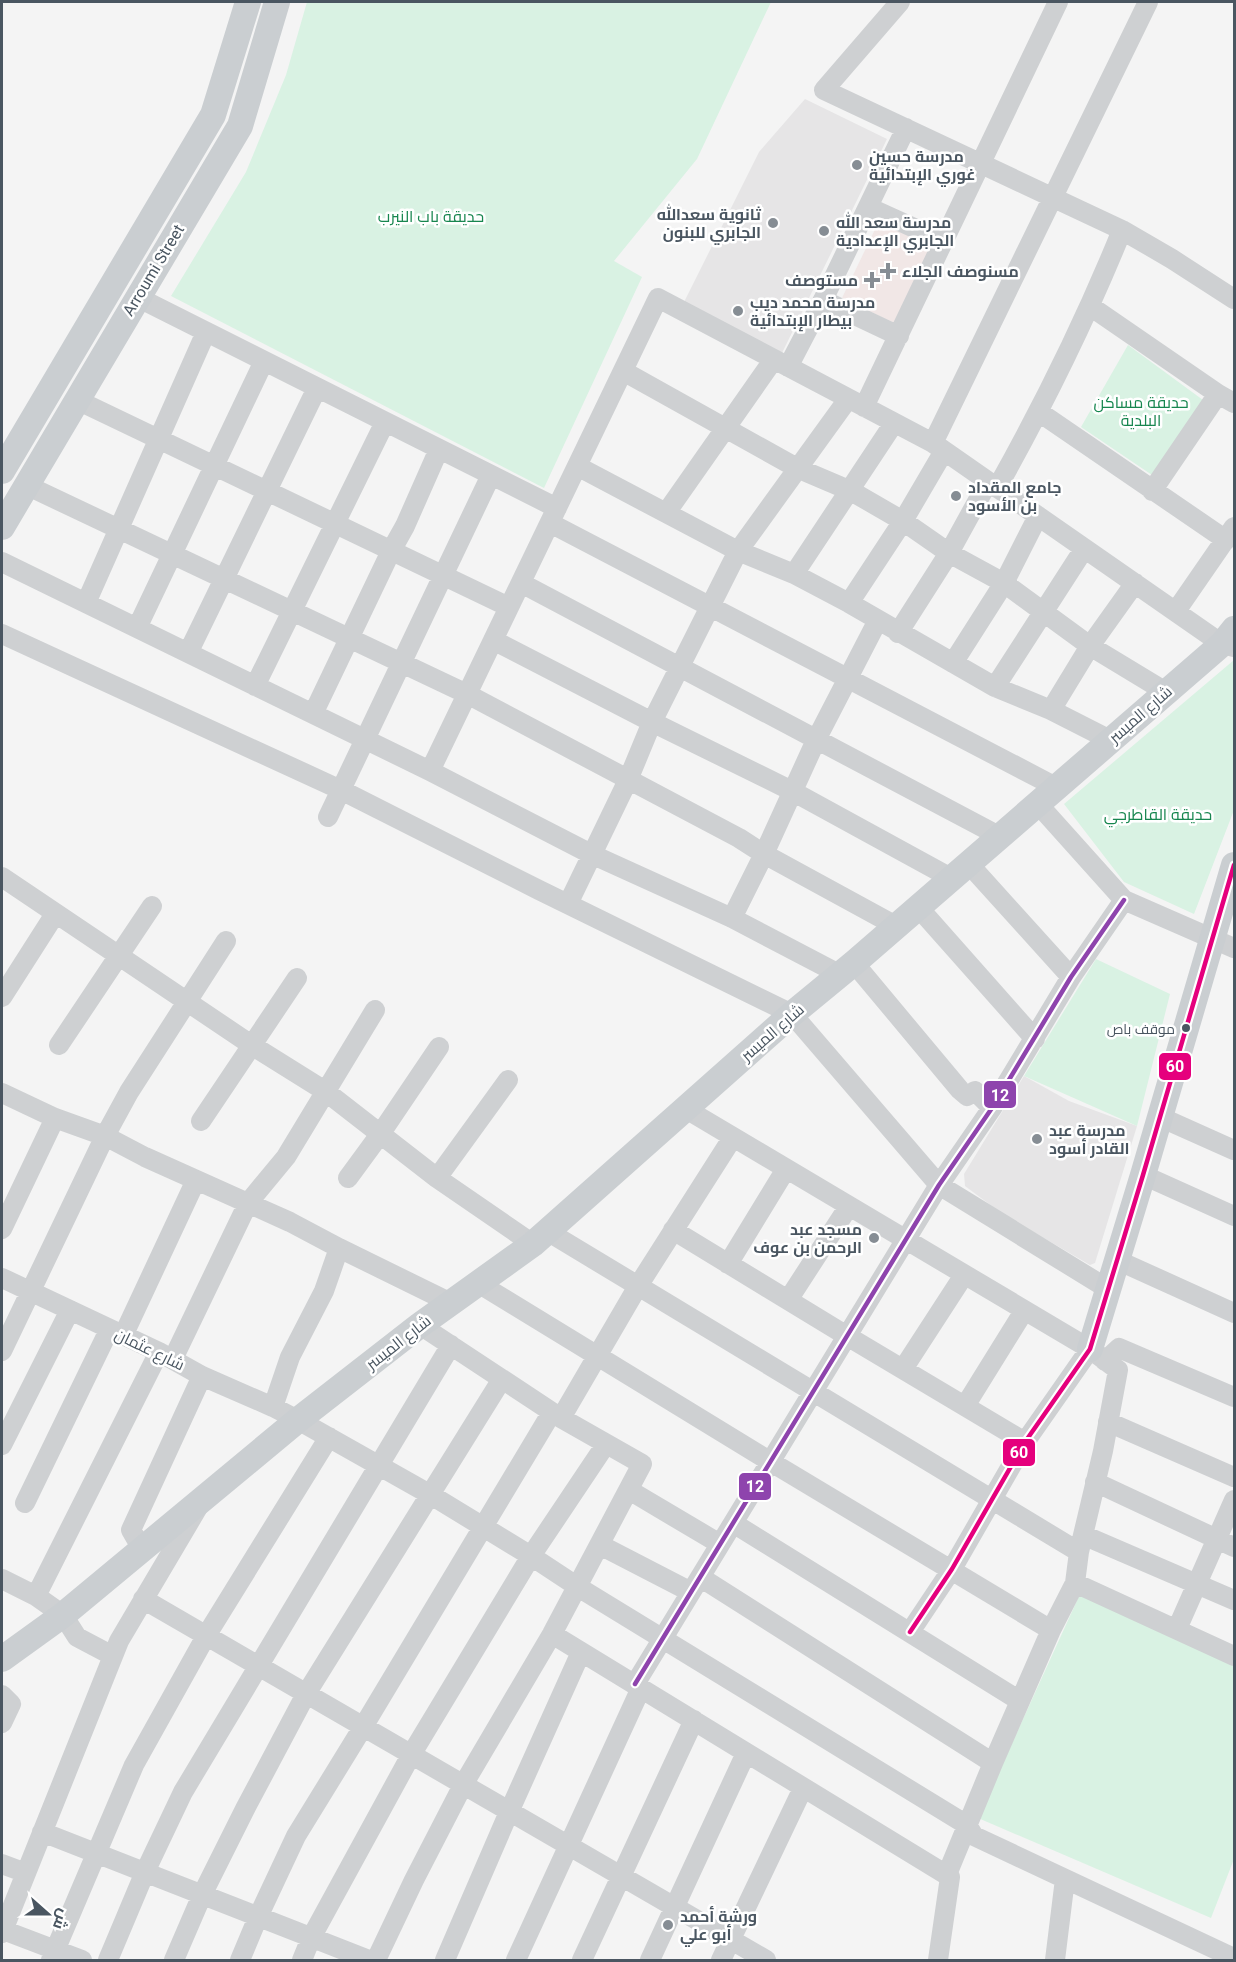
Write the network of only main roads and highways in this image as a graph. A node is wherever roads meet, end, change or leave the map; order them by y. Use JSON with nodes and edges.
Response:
{"nodes":[{"id":1,"x":248,"y":2,"type":"edge"},
{"id":2,"x":277,"y":2,"type":"edge"},
{"id":3,"x":2,"y":471,"type":"edge"},
{"id":4,"x":2,"y":527,"type":"edge"},
{"id":5,"x":1230,"y":640,"type":"edge"},
{"id":6,"x":1234,"y":865,"type":"edge"},
{"id":7,"x":1224,"y":943,"type":"edge"},
{"id":8,"x":1097,"y":1355,"type":"road end"},
{"id":9,"x":3,"y":1656,"type":"edge"}],
"edges":[{"from":1,"to":3,"type":"main road","name":"Arroumi Street"},
{"from":2,"to":4,"type":"main road","name":"Arroumi Street"},
{"from":5,"to":9,"type":"main road","name":"شارع الميسر"},
{"from":6,"to":7,"type":"main road"},
{"from":7,"to":8,"type":"main road"}]}
